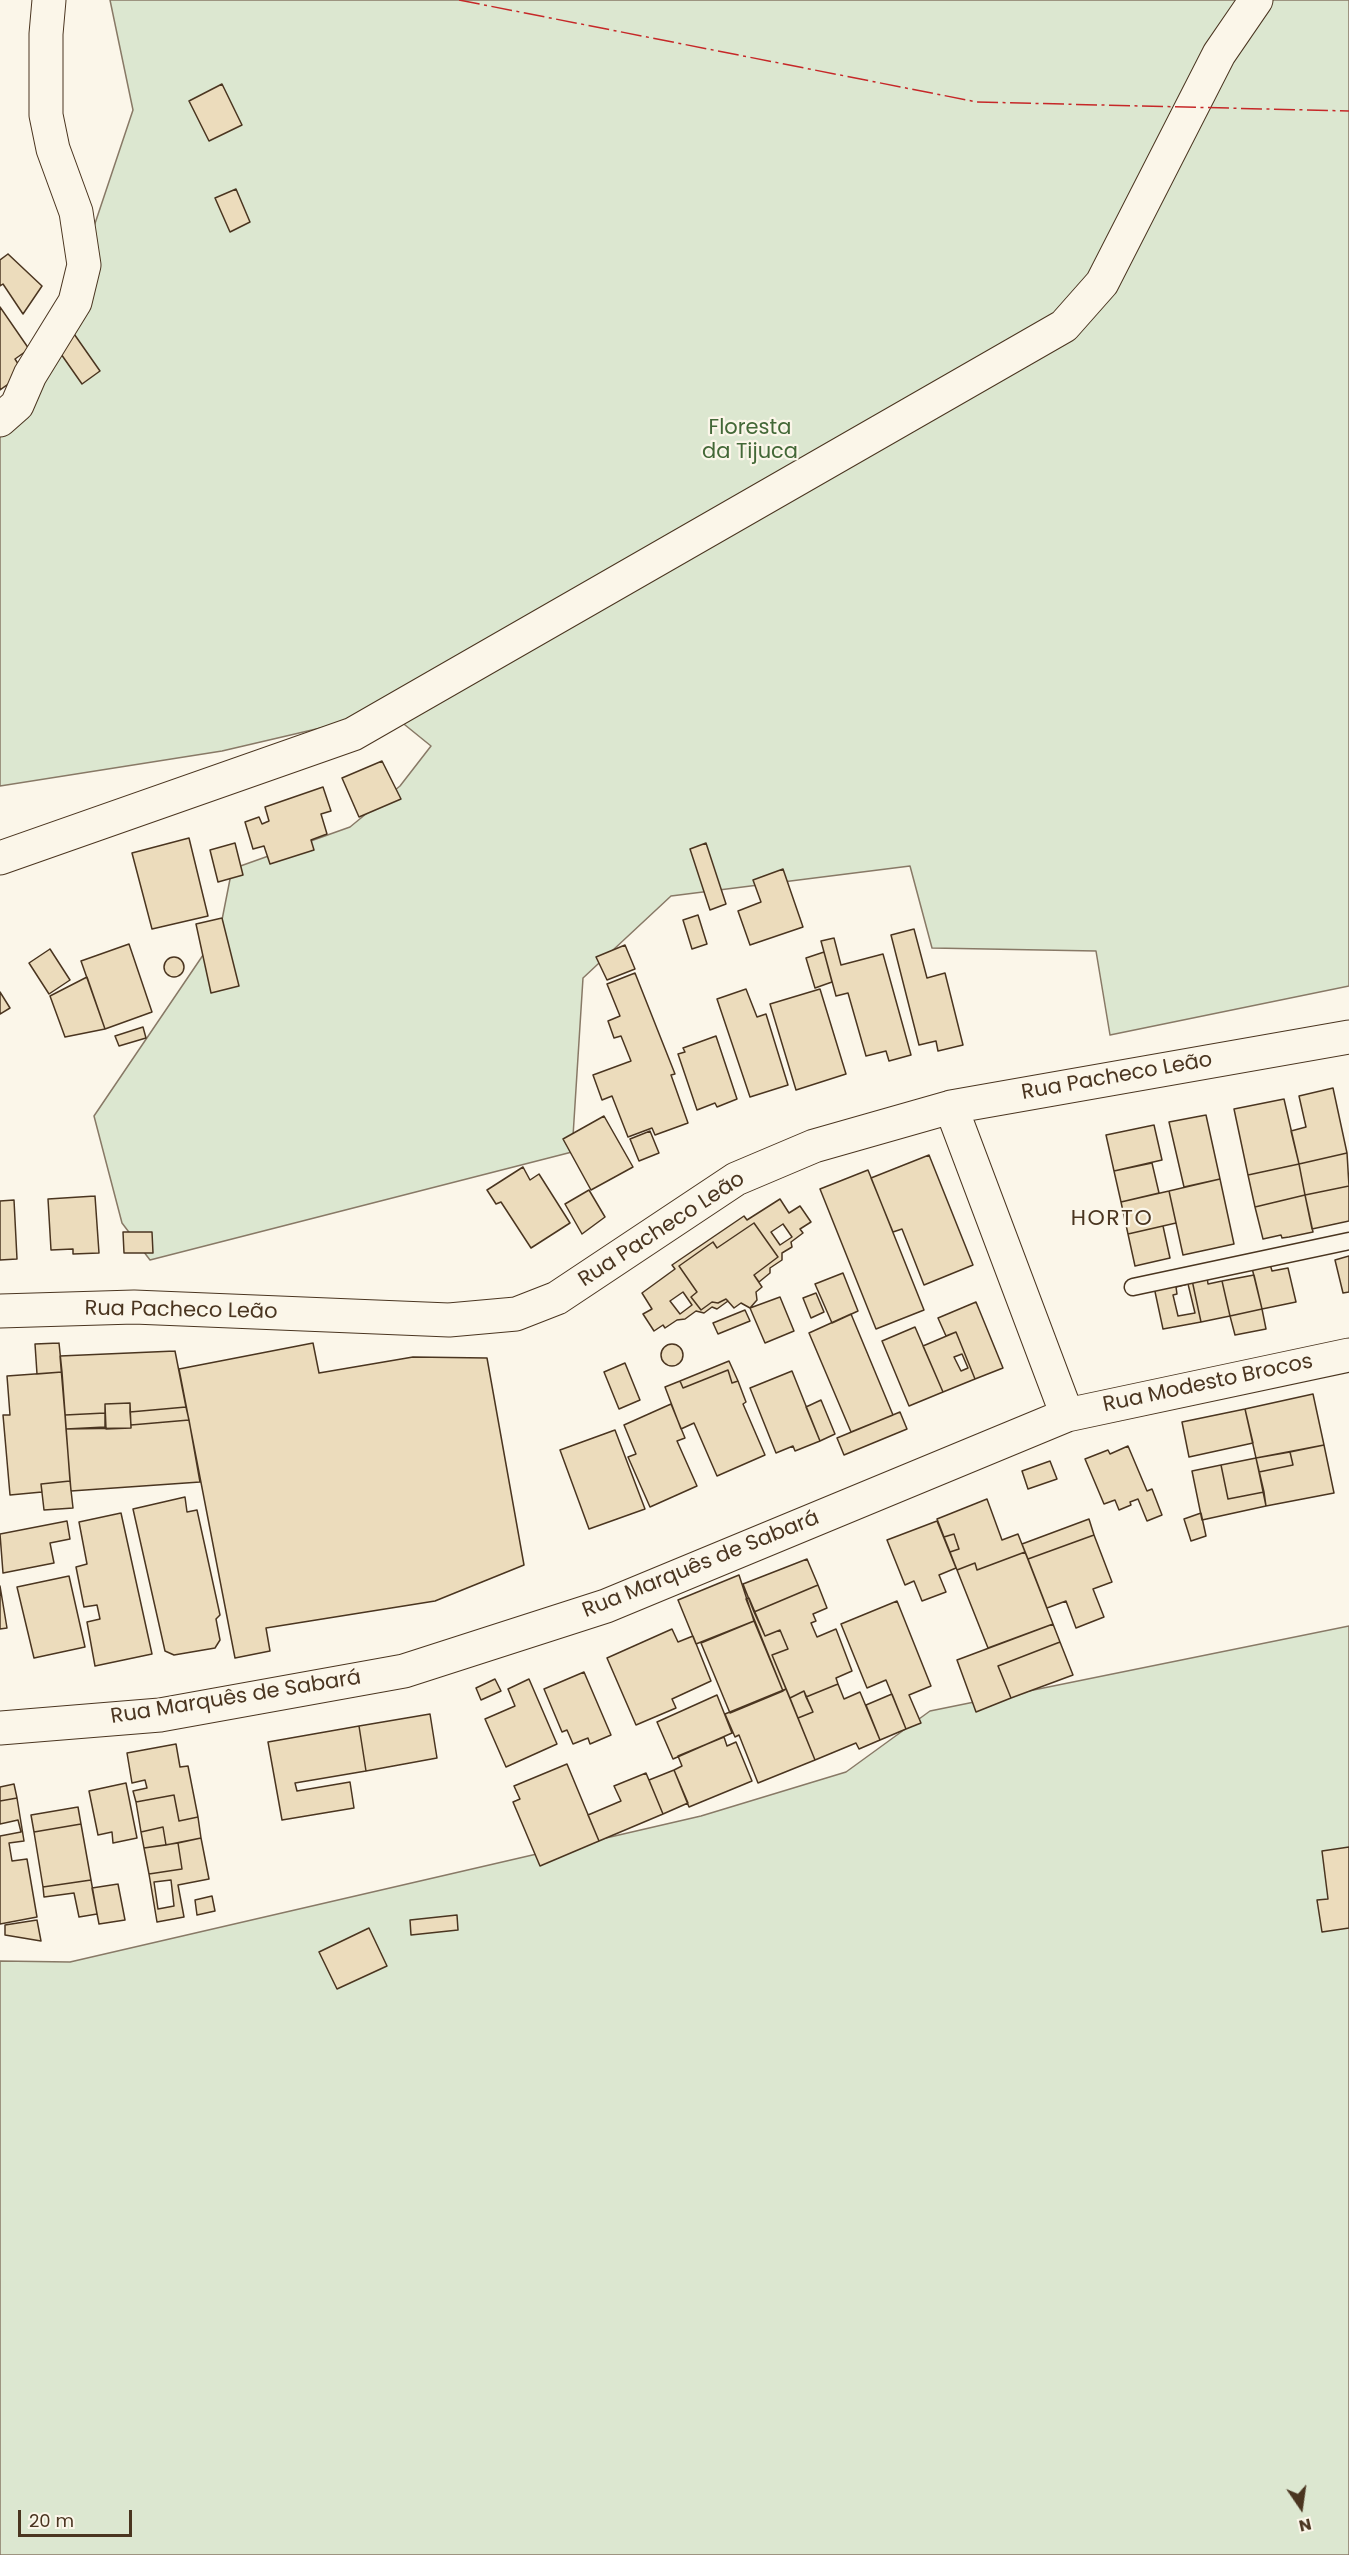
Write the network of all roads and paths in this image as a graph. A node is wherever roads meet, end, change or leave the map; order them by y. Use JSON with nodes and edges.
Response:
{"nodes":[{"id":1,"x":49,"y":0,"type":"edge"},
{"id":2,"x":1256,"y":0,"type":"edge"},
{"id":3,"x":0,"y":420,"type":"edge"},
{"id":4,"x":0,"y":858,"type":"edge"},
{"id":5,"x":1349,"y":1037,"type":"edge"},
{"id":6,"x":951,"y":1107,"type":"junction"},
{"id":7,"x":1349,"y":1241,"type":"edge"},
{"id":8,"x":1132,"y":1287,"type":"dead end"},
{"id":9,"x":0,"y":1311,"type":"edge"},
{"id":10,"x":1349,"y":1354,"type":"edge"},
{"id":11,"x":1067,"y":1415,"type":"junction"},
{"id":12,"x":0,"y":1728,"type":"edge"}],
"edges":[{"from":1,"to":3,"type":"street"},
{"from":2,"to":4,"type":"street"},
{"from":5,"to":6,"type":"street","name":"Rua Pacheco Leão"},
{"from":6,"to":9,"type":"street","name":"Rua Pacheco Leão"},
{"from":6,"to":11,"type":"street"},
{"from":7,"to":8,"type":"lane"},
{"from":10,"to":11,"type":"street","name":"Rua Modesto Brocos"},
{"from":11,"to":12,"type":"street","name":"Rua Marquês de Sabará"}]}
